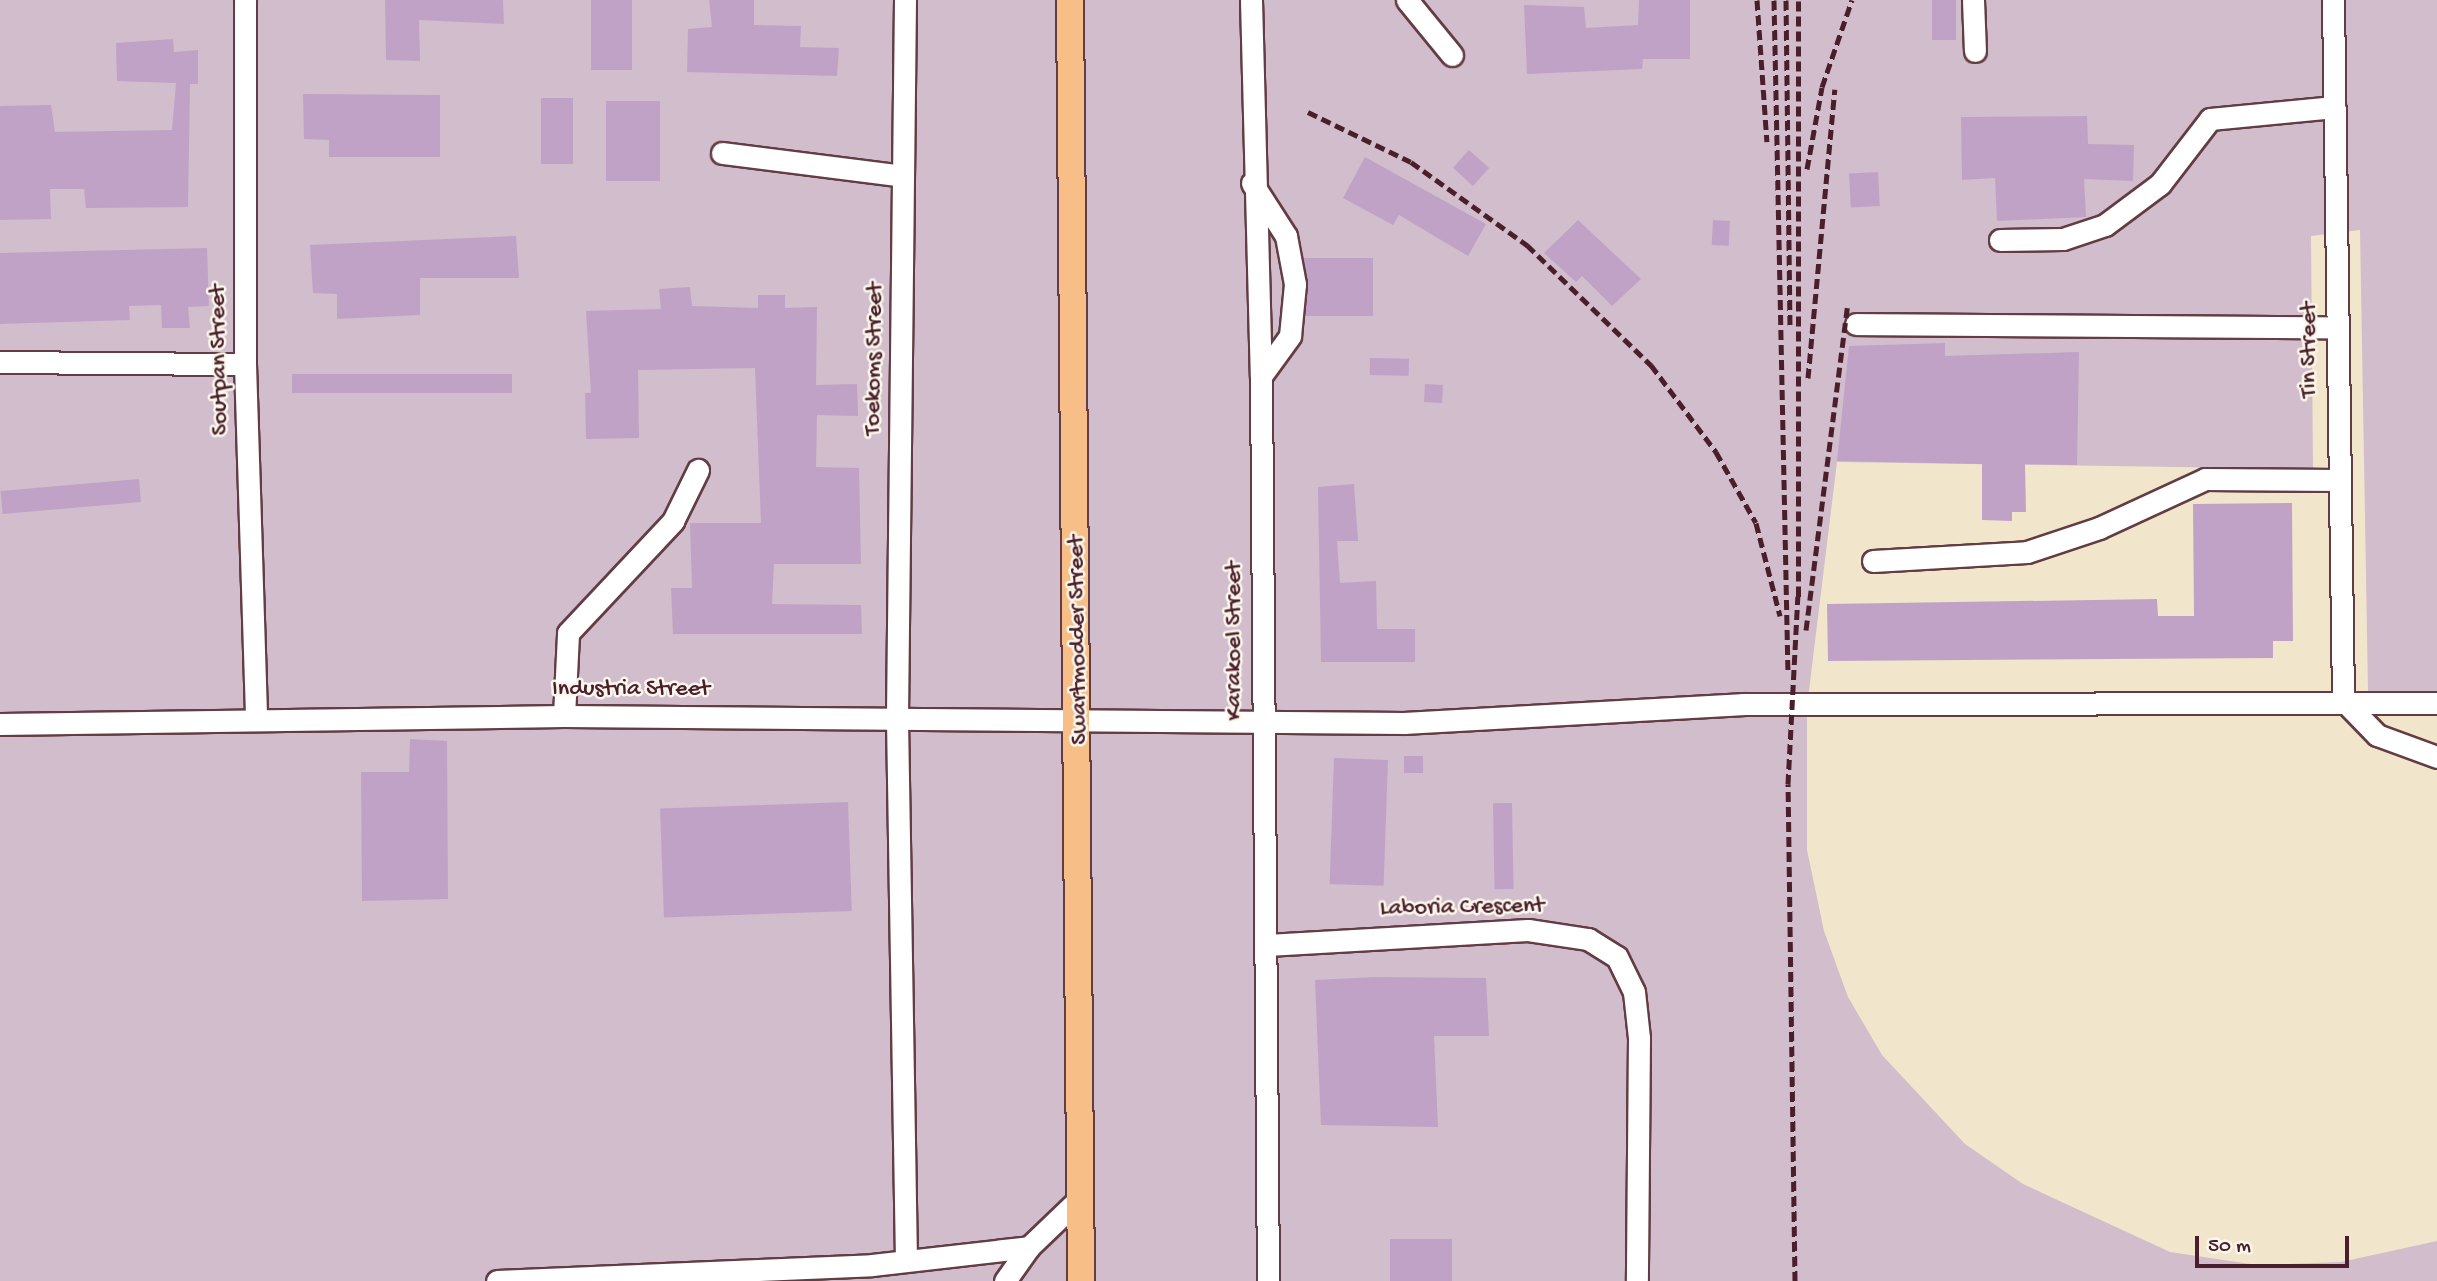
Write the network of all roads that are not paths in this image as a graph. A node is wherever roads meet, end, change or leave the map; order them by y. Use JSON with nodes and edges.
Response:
{"nodes":[{"id":1,"x":245,"y":0,"type":"edge"},
{"id":2,"x":905,"y":0,"type":"edge"},
{"id":3,"x":1070,"y":0,"type":"edge"},
{"id":4,"x":1251,"y":0,"type":"edge"},
{"id":5,"x":1407,"y":0,"type":"edge"},
{"id":6,"x":1973,"y":0,"type":"edge"},
{"id":7,"x":2333,"y":0,"type":"edge"},
{"id":8,"x":1975,"y":51,"type":"dead end"},
{"id":9,"x":1452,"y":55,"type":"dead end"},
{"id":10,"x":2334,"y":107,"type":"junction"},
{"id":11,"x":722,"y":153,"type":"dead end"},
{"id":12,"x":903,"y":176,"type":"junction"},
{"id":13,"x":1252,"y":182,"type":"junction"},
{"id":14,"x":2000,"y":240,"type":"dead end"},
{"id":15,"x":1856,"y":324,"type":"dead end"},
{"id":16,"x":2336,"y":327,"type":"junction"},
{"id":17,"x":0,"y":362,"type":"edge"},
{"id":18,"x":245,"y":364,"type":"junction"},
{"id":19,"x":1261,"y":376,"type":"junction"},
{"id":20,"x":698,"y":470,"type":"dead end"},
{"id":21,"x":2337,"y":480,"type":"junction"},
{"id":22,"x":1873,"y":561,"type":"dead end"},
{"id":23,"x":2343,"y":700,"type":"junction"},
{"id":24,"x":2437,"y":703,"type":"edge"},
{"id":25,"x":564,"y":716,"type":"junction"},
{"id":26,"x":897,"y":719,"type":"junction"},
{"id":27,"x":256,"y":720,"type":"junction"},
{"id":28,"x":1080,"y":721,"type":"junction"},
{"id":29,"x":0,"y":724,"type":"edge"},
{"id":30,"x":1262,"y":724,"type":"junction"},
{"id":31,"x":2437,"y":757,"type":"edge"},
{"id":32,"x":1267,"y":945,"type":"junction"},
{"id":33,"x":1079,"y":1199,"type":"junction"},
{"id":34,"x":1029,"y":1247,"type":"junction"},
{"id":35,"x":906,"y":1260,"type":"junction"},
{"id":36,"x":496,"y":1281,"type":"edge"},
{"id":37,"x":1004,"y":1281,"type":"edge"},
{"id":38,"x":1081,"y":1281,"type":"edge"},
{"id":39,"x":1268,"y":1281,"type":"edge"},
{"id":40,"x":1637,"y":1281,"type":"edge"}],
"edges":[{"from":1,"to":18,"type":"street","name":"Soutpan Street"},
{"from":2,"to":12,"type":"street","name":"Toekoms Street"},
{"from":3,"to":28,"type":"main road","name":"Swartmodder Street"},
{"from":4,"to":13,"type":"street","name":"Karakoel Street"},
{"from":5,"to":9,"type":"street"},
{"from":6,"to":8,"type":"street"},
{"from":7,"to":10,"type":"street","name":"Tin Street"},
{"from":10,"to":14,"type":"street"},
{"from":10,"to":16,"type":"street","name":"Tin Street"},
{"from":11,"to":12,"type":"street"},
{"from":12,"to":26,"type":"street","name":"Toekoms Street"},
{"from":13,"to":19,"type":"street","name":"Karakoel Street"},
{"from":13,"to":19,"type":"street"},
{"from":15,"to":16,"type":"street"},
{"from":16,"to":21,"type":"street","name":"Tin Street"},
{"from":17,"to":18,"type":"street"},
{"from":18,"to":27,"type":"street","name":"Soutpan Street"},
{"from":19,"to":30,"type":"street","name":"Karakoel Street"},
{"from":20,"to":25,"type":"street"},
{"from":21,"to":22,"type":"street"},
{"from":21,"to":23,"type":"street","name":"Tin Street"},
{"from":23,"to":24,"type":"street","name":"Industria Street"},
{"from":23,"to":30,"type":"street","name":"Industria Street"},
{"from":23,"to":31,"type":"street"},
{"from":25,"to":26,"type":"street","name":"Industria Street"},
{"from":25,"to":27,"type":"street","name":"Industria Street"},
{"from":26,"to":28,"type":"street","name":"Industria Street"},
{"from":26,"to":35,"type":"street","name":"Toekoms Street"},
{"from":27,"to":29,"type":"street","name":"Industria Street"},
{"from":28,"to":30,"type":"street","name":"Industria Street"},
{"from":28,"to":33,"type":"main road","name":"Swartmodder Street"},
{"from":30,"to":32,"type":"street","name":"Karakoel Street"},
{"from":32,"to":39,"type":"street","name":"Karakoel Street"},
{"from":32,"to":40,"type":"street","name":"Laboria Crescent"},
{"from":33,"to":34,"type":"street"},
{"from":33,"to":38,"type":"main road","name":"Swartmodder Street"},
{"from":34,"to":35,"type":"street"},
{"from":34,"to":37,"type":"street"},
{"from":35,"to":36,"type":"street"}]}
